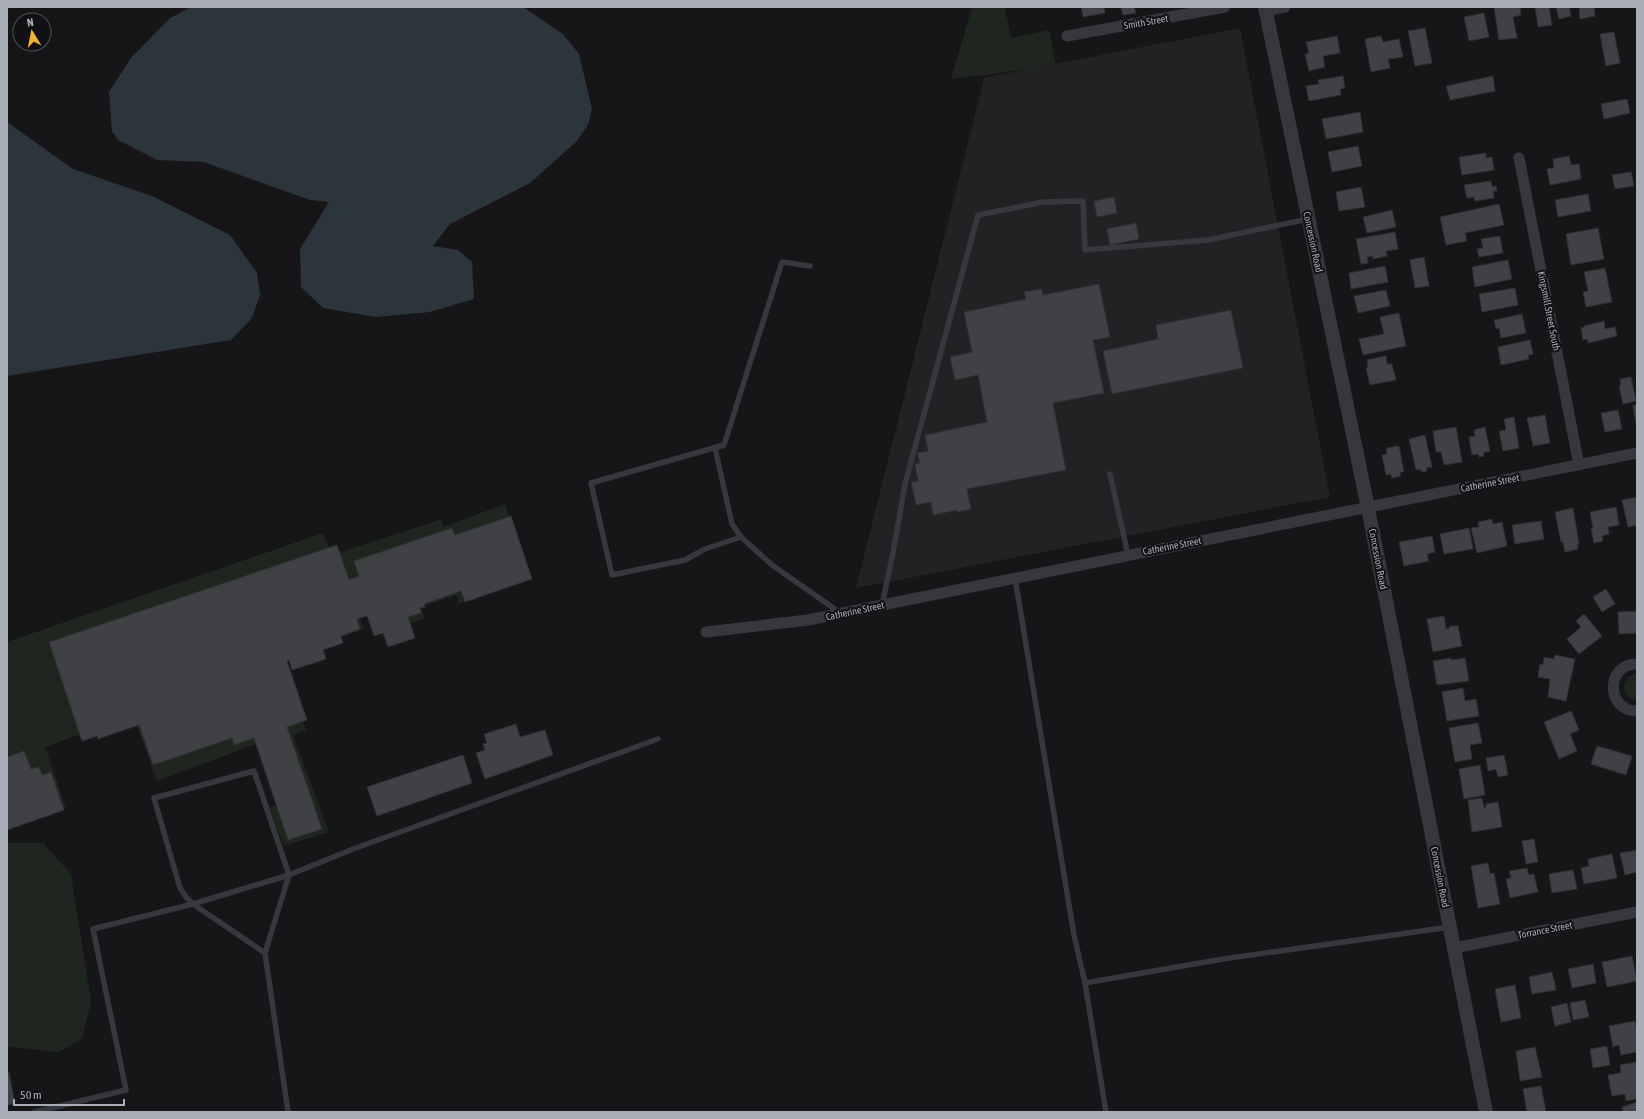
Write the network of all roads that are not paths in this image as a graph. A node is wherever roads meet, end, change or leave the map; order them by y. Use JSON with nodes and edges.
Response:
{"nodes":[{"id":1,"x":1226,"y":7,"type":"edge"},
{"id":2,"x":1285,"y":7,"type":"edge"},
{"id":3,"x":1265,"y":9,"type":"edge"},
{"id":4,"x":1067,"y":36,"type":"dead end"},
{"id":5,"x":1519,"y":158,"type":"dead end"},
{"id":6,"x":1308,"y":219,"type":"junction"},
{"id":7,"x":810,"y":266,"type":"dead end"},
{"id":8,"x":715,"y":448,"type":"junction"},
{"id":9,"x":1637,"y":454,"type":"edge"},
{"id":10,"x":1578,"y":465,"type":"junction"},
{"id":11,"x":1110,"y":474,"type":"dead end"},
{"id":12,"x":1368,"y":508,"type":"junction"},
{"id":13,"x":741,"y":537,"type":"junction"},
{"id":14,"x":1128,"y":555,"type":"junction"},
{"id":15,"x":1015,"y":578,"type":"junction"},
{"id":16,"x":882,"y":605,"type":"junction"},
{"id":17,"x":841,"y":614,"type":"junction"},
{"id":18,"x":706,"y":632,"type":"dead end"},
{"id":19,"x":1637,"y":664,"type":"edge"},
{"id":20,"x":1637,"y":711,"type":"edge"},
{"id":21,"x":658,"y":739,"type":"dead end"},
{"id":22,"x":289,"y":875,"type":"junction"},
{"id":23,"x":193,"y":904,"type":"junction"},
{"id":24,"x":1637,"y":912,"type":"edge"},
{"id":25,"x":1450,"y":927,"type":"junction"},
{"id":26,"x":1454,"y":948,"type":"junction"},
{"id":27,"x":265,"y":953,"type":"junction"},
{"id":28,"x":1085,"y":983,"type":"junction"},
{"id":29,"x":35,"y":1112,"type":"edge"},
{"id":30,"x":288,"y":1112,"type":"edge"},
{"id":31,"x":1106,"y":1112,"type":"edge"},
{"id":32,"x":1486,"y":1112,"type":"edge"}],
"edges":[{"from":1,"to":4,"type":"street","name":"Smith Street"},
{"from":2,"to":3,"type":"street"},
{"from":3,"to":6,"type":"street","name":"Concession Road"},
{"from":5,"to":10,"type":"street","name":"Kingsmill Street South"},
{"from":6,"to":12,"type":"street","name":"Concession Road"},
{"from":6,"to":16,"type":"lane"},
{"from":7,"to":8,"type":"lane"},
{"from":8,"to":13,"type":"lane"},
{"from":8,"to":13,"type":"lane"},
{"from":9,"to":10,"type":"street","name":"Catherine Street"},
{"from":10,"to":12,"type":"street","name":"Catherine Street"},
{"from":11,"to":14,"type":"lane"},
{"from":12,"to":14,"type":"street","name":"Catherine Street"},
{"from":12,"to":25,"type":"street","name":"Concession Road"},
{"from":13,"to":17,"type":"lane"},
{"from":14,"to":15,"type":"street","name":"Catherine Street"},
{"from":15,"to":16,"type":"street","name":"Catherine Street"},
{"from":15,"to":28,"type":"lane"},
{"from":16,"to":17,"type":"street","name":"Catherine Street"},
{"from":17,"to":18,"type":"street","name":"Catherine Street"},
{"from":19,"to":20,"type":"street"},
{"from":21,"to":22,"type":"lane"},
{"from":22,"to":23,"type":"lane"},
{"from":22,"to":23,"type":"lane"},
{"from":22,"to":27,"type":"lane"},
{"from":23,"to":27,"type":"lane"},
{"from":23,"to":29,"type":"lane"},
{"from":24,"to":26,"type":"street","name":"Torrance Street"},
{"from":25,"to":26,"type":"street","name":"Concession Road"},
{"from":25,"to":28,"type":"lane"},
{"from":26,"to":32,"type":"street","name":"Concession Road"},
{"from":27,"to":30,"type":"lane"},
{"from":28,"to":31,"type":"lane"}]}
